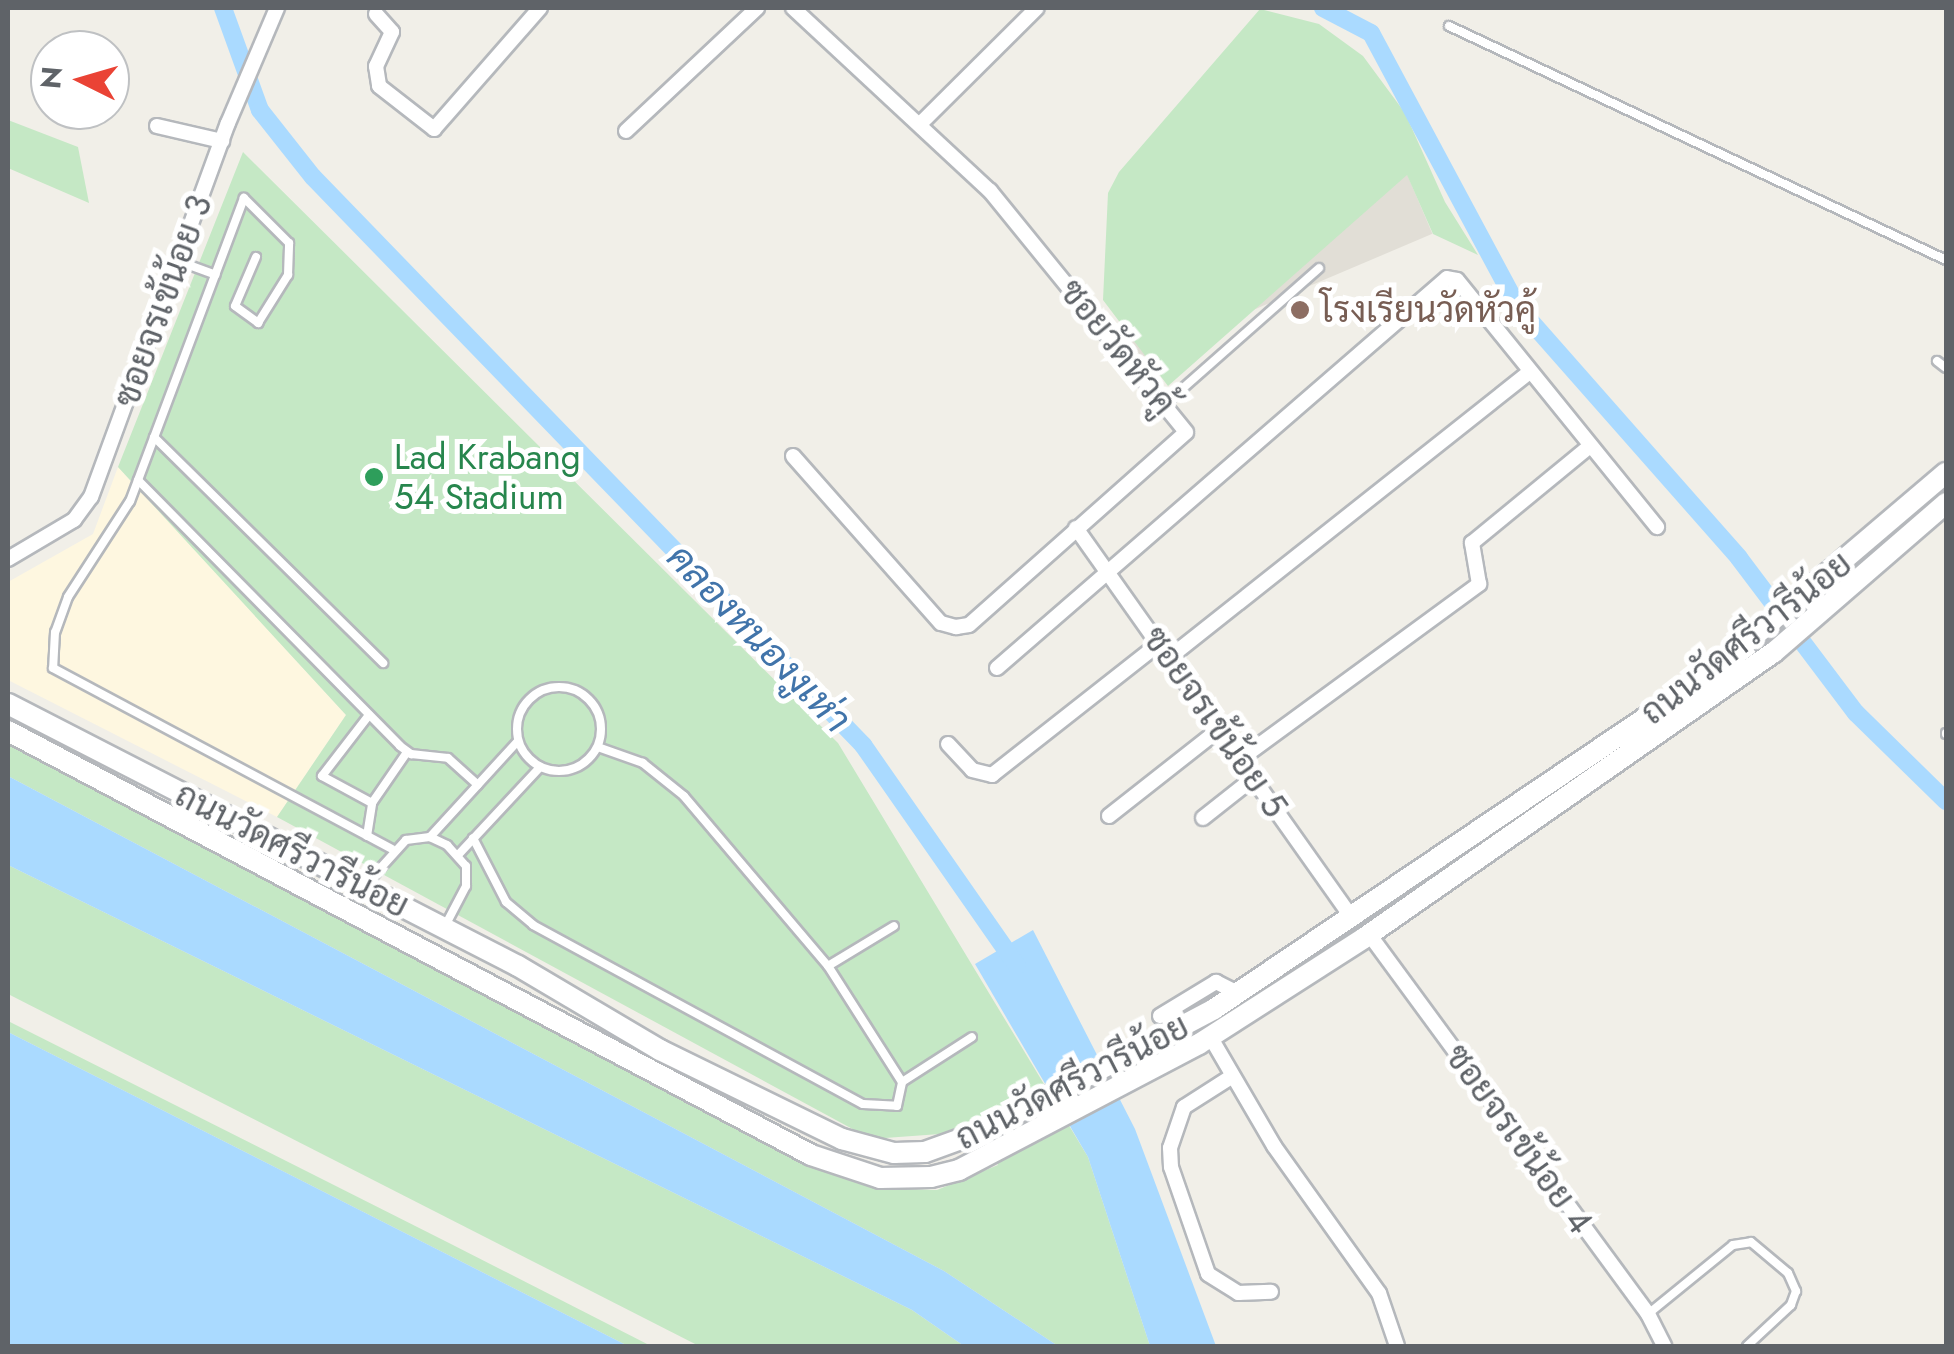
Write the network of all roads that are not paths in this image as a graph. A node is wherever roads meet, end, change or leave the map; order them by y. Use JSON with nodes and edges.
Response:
{"nodes":[{"id":1,"x":540,"y":8,"type":"edge"},
{"id":2,"x":758,"y":8,"type":"edge"},
{"id":3,"x":793,"y":8,"type":"edge"},
{"id":4,"x":1037,"y":8,"type":"edge"},
{"id":5,"x":276,"y":14,"type":"edge"},
{"id":6,"x":376,"y":14,"type":"dead end"},
{"id":7,"x":1449,"y":26,"type":"dead end"},
{"id":8,"x":921,"y":123,"type":"junction"},
{"id":9,"x":157,"y":126,"type":"dead end"},
{"id":10,"x":626,"y":130,"type":"dead end"},
{"id":11,"x":222,"y":141,"type":"junction"},
{"id":12,"x":256,"y":258,"type":"dead end"},
{"id":13,"x":1946,"y":260,"type":"edge"},
{"id":14,"x":178,"y":261,"type":"junction"},
{"id":15,"x":1319,"y":268,"type":"dead end"},
{"id":16,"x":216,"y":275,"type":"junction"},
{"id":17,"x":1937,"y":361,"type":"dead end"},
{"id":18,"x":1946,"y":368,"type":"edge"},
{"id":19,"x":1529,"y":372,"type":"junction"},
{"id":20,"x":1166,"y":404,"type":"junction"},
{"id":21,"x":154,"y":437,"type":"junction"},
{"id":22,"x":1590,"y":446,"type":"junction"},
{"id":23,"x":793,"y":456,"type":"dead end"},
{"id":24,"x":1946,"y":472,"type":"edge"},
{"id":25,"x":138,"y":480,"type":"junction"},
{"id":26,"x":1946,"y":502,"type":"edge"},
{"id":27,"x":1658,"y":527,"type":"dead end"},
{"id":28,"x":1076,"y":528,"type":"junction"},
{"id":29,"x":8,"y":559,"type":"edge"},
{"id":30,"x":1107,"y":571,"type":"junction"},
{"id":31,"x":1160,"y":643,"type":"junction"},
{"id":32,"x":1170,"y":657,"type":"junction"},
{"id":33,"x":383,"y":663,"type":"dead end"},
{"id":34,"x":996,"y":668,"type":"dead end"},
{"id":35,"x":8,"y":704,"type":"edge"},
{"id":36,"x":369,"y":715,"type":"junction"},
{"id":37,"x":1221,"y":728,"type":"junction"},
{"id":38,"x":8,"y":731,"type":"edge"},
{"id":39,"x":518,"y":742,"type":"junction"},
{"id":40,"x":948,"y":744,"type":"dead end"},
{"id":41,"x":598,"y":747,"type":"junction"},
{"id":42,"x":408,"y":752,"type":"junction"},
{"id":43,"x":1243,"y":758,"type":"junction"},
{"id":44,"x":540,"y":767,"type":"junction"},
{"id":45,"x":1256,"y":776,"type":"junction"},
{"id":46,"x":478,"y":785,"type":"junction"},
{"id":47,"x":372,"y":804,"type":"junction"},
{"id":48,"x":1110,"y":816,"type":"dead end"},
{"id":49,"x":1203,"y":818,"type":"dead end"},
{"id":50,"x":368,"y":836,"type":"junction"},
{"id":51,"x":430,"y":837,"type":"junction"},
{"id":52,"x":473,"y":838,"type":"junction"},
{"id":53,"x":392,"y":849,"type":"junction"},
{"id":54,"x":459,"y":854,"type":"junction"},
{"id":55,"x":364,"y":887,"type":"junction"},
{"id":56,"x":1351,"y":917,"type":"junction"},
{"id":57,"x":894,"y":926,"type":"dead end"},
{"id":58,"x":444,"y":928,"type":"junction"},
{"id":59,"x":1369,"y":934,"type":"junction"},
{"id":60,"x":828,"y":966,"type":"junction"},
{"id":61,"x":1238,"y":993,"type":"junction"},
{"id":62,"x":1160,"y":1016,"type":"dead end"},
{"id":63,"x":972,"y":1036,"type":"dead end"},
{"id":64,"x":1205,"y":1041,"type":"junction"},
{"id":65,"x":1231,"y":1077,"type":"junction"},
{"id":66,"x":902,"y":1082,"type":"junction"},
{"id":67,"x":1271,"y":1292,"type":"dead end"},
{"id":68,"x":1648,"y":1314,"type":"junction"},
{"id":69,"x":1397,"y":1346,"type":"edge"},
{"id":70,"x":1664,"y":1346,"type":"edge"},
{"id":71,"x":1747,"y":1346,"type":"edge"}],
"edges":[{"from":1,"to":6,"type":"street"},
{"from":2,"to":10,"type":"street"},
{"from":3,"to":8,"type":"street","name":"ซอยวัดหัวคู้"},
{"from":4,"to":8,"type":"street"},
{"from":5,"to":11,"type":"street","name":"ซอยจรเข้น้อย 3"},
{"from":7,"to":13,"type":"lane"},
{"from":8,"to":20,"type":"street","name":"ซอยวัดหัวคู้"},
{"from":9,"to":11,"type":"street"},
{"from":11,"to":14,"type":"street","name":"ซอยจรเข้น้อย 3"},
{"from":12,"to":16,"type":"lane"},
{"from":14,"to":16,"type":"lane"},
{"from":14,"to":29,"type":"street","name":"ซอยจรเข้น้อย 3"},
{"from":15,"to":20,"type":"lane"},
{"from":16,"to":21,"type":"lane"},
{"from":17,"to":18,"type":"lane"},
{"from":19,"to":22,"type":"street"},
{"from":19,"to":30,"type":"street"},
{"from":19,"to":32,"type":"street"},
{"from":20,"to":28,"type":"street","name":"ซอยวัดหัวคู้"},
{"from":21,"to":25,"type":"lane"},
{"from":21,"to":33,"type":"lane"},
{"from":22,"to":27,"type":"street"},
{"from":22,"to":43,"type":"street"},
{"from":23,"to":28,"type":"street","name":"ซอยวัดหัวคู้"},
{"from":24,"to":56,"type":"main road","name":"ถนนวัดศรีวารีน้อย"},
{"from":25,"to":36,"type":"lane"},
{"from":25,"to":50,"type":"lane"},
{"from":26,"to":59,"type":"main road","name":"ถนนวัดศรีวารีน้อย"},
{"from":28,"to":30,"type":"street","name":"ซอยจรเข้น้อย 5"},
{"from":30,"to":31,"type":"street","name":"ซอยจรเข้น้อย 5"},
{"from":30,"to":34,"type":"street"},
{"from":31,"to":32,"type":"street","name":"ซอยจรเข้น้อย 5"},
{"from":31,"to":40,"type":"street"},
{"from":32,"to":37,"type":"street","name":"ซอยจรเข้น้อย 5"},
{"from":35,"to":55,"type":"main road","name":"ถนนวัดศรีวารีน้อย"},
{"from":36,"to":42,"type":"lane"},
{"from":36,"to":47,"type":"lane"},
{"from":37,"to":43,"type":"street","name":"ซอยจรเข้น้อย 5"},
{"from":37,"to":48,"type":"street"},
{"from":38,"to":64,"type":"main road","name":"ถนนวัดศรีวารีน้อย"},
{"from":39,"to":41,"type":"lane"},
{"from":39,"to":44,"type":"lane"},
{"from":39,"to":46,"type":"lane"},
{"from":41,"to":44,"type":"lane"},
{"from":41,"to":60,"type":"lane"},
{"from":42,"to":46,"type":"lane"},
{"from":42,"to":47,"type":"lane"},
{"from":43,"to":45,"type":"street","name":"ซอยจรเข้น้อย 5"},
{"from":44,"to":52,"type":"lane"},
{"from":45,"to":49,"type":"street"},
{"from":45,"to":56,"type":"street","name":"ซอยจรเข้น้อย 5"},
{"from":46,"to":51,"type":"lane"},
{"from":47,"to":50,"type":"lane"},
{"from":50,"to":53,"type":"lane"},
{"from":51,"to":53,"type":"lane"},
{"from":51,"to":54,"type":"lane"},
{"from":52,"to":54,"type":"lane"},
{"from":52,"to":66,"type":"lane"},
{"from":53,"to":55,"type":"lane"},
{"from":54,"to":58,"type":"lane"},
{"from":55,"to":58,"type":"main road","name":"ถนนวัดศรีวารีน้อย"},
{"from":56,"to":59,"type":"main road"},
{"from":56,"to":61,"type":"main road","name":"ถนนวัดศรีวารีน้อย"},
{"from":57,"to":60,"type":"lane"},
{"from":58,"to":61,"type":"main road","name":"ถนนวัดศรีวารีน้อย"},
{"from":59,"to":64,"type":"main road","name":"ถนนวัดศรีวารีน้อย"},
{"from":59,"to":68,"type":"street","name":"ซอยจรเข้น้อย 4"},
{"from":60,"to":66,"type":"lane"},
{"from":61,"to":62,"type":"street"},
{"from":63,"to":66,"type":"lane"},
{"from":64,"to":65,"type":"street"},
{"from":65,"to":67,"type":"street"},
{"from":65,"to":69,"type":"street"},
{"from":68,"to":70,"type":"street","name":"ซอยจรเข้น้อย 4"},
{"from":68,"to":71,"type":"lane"}]}
